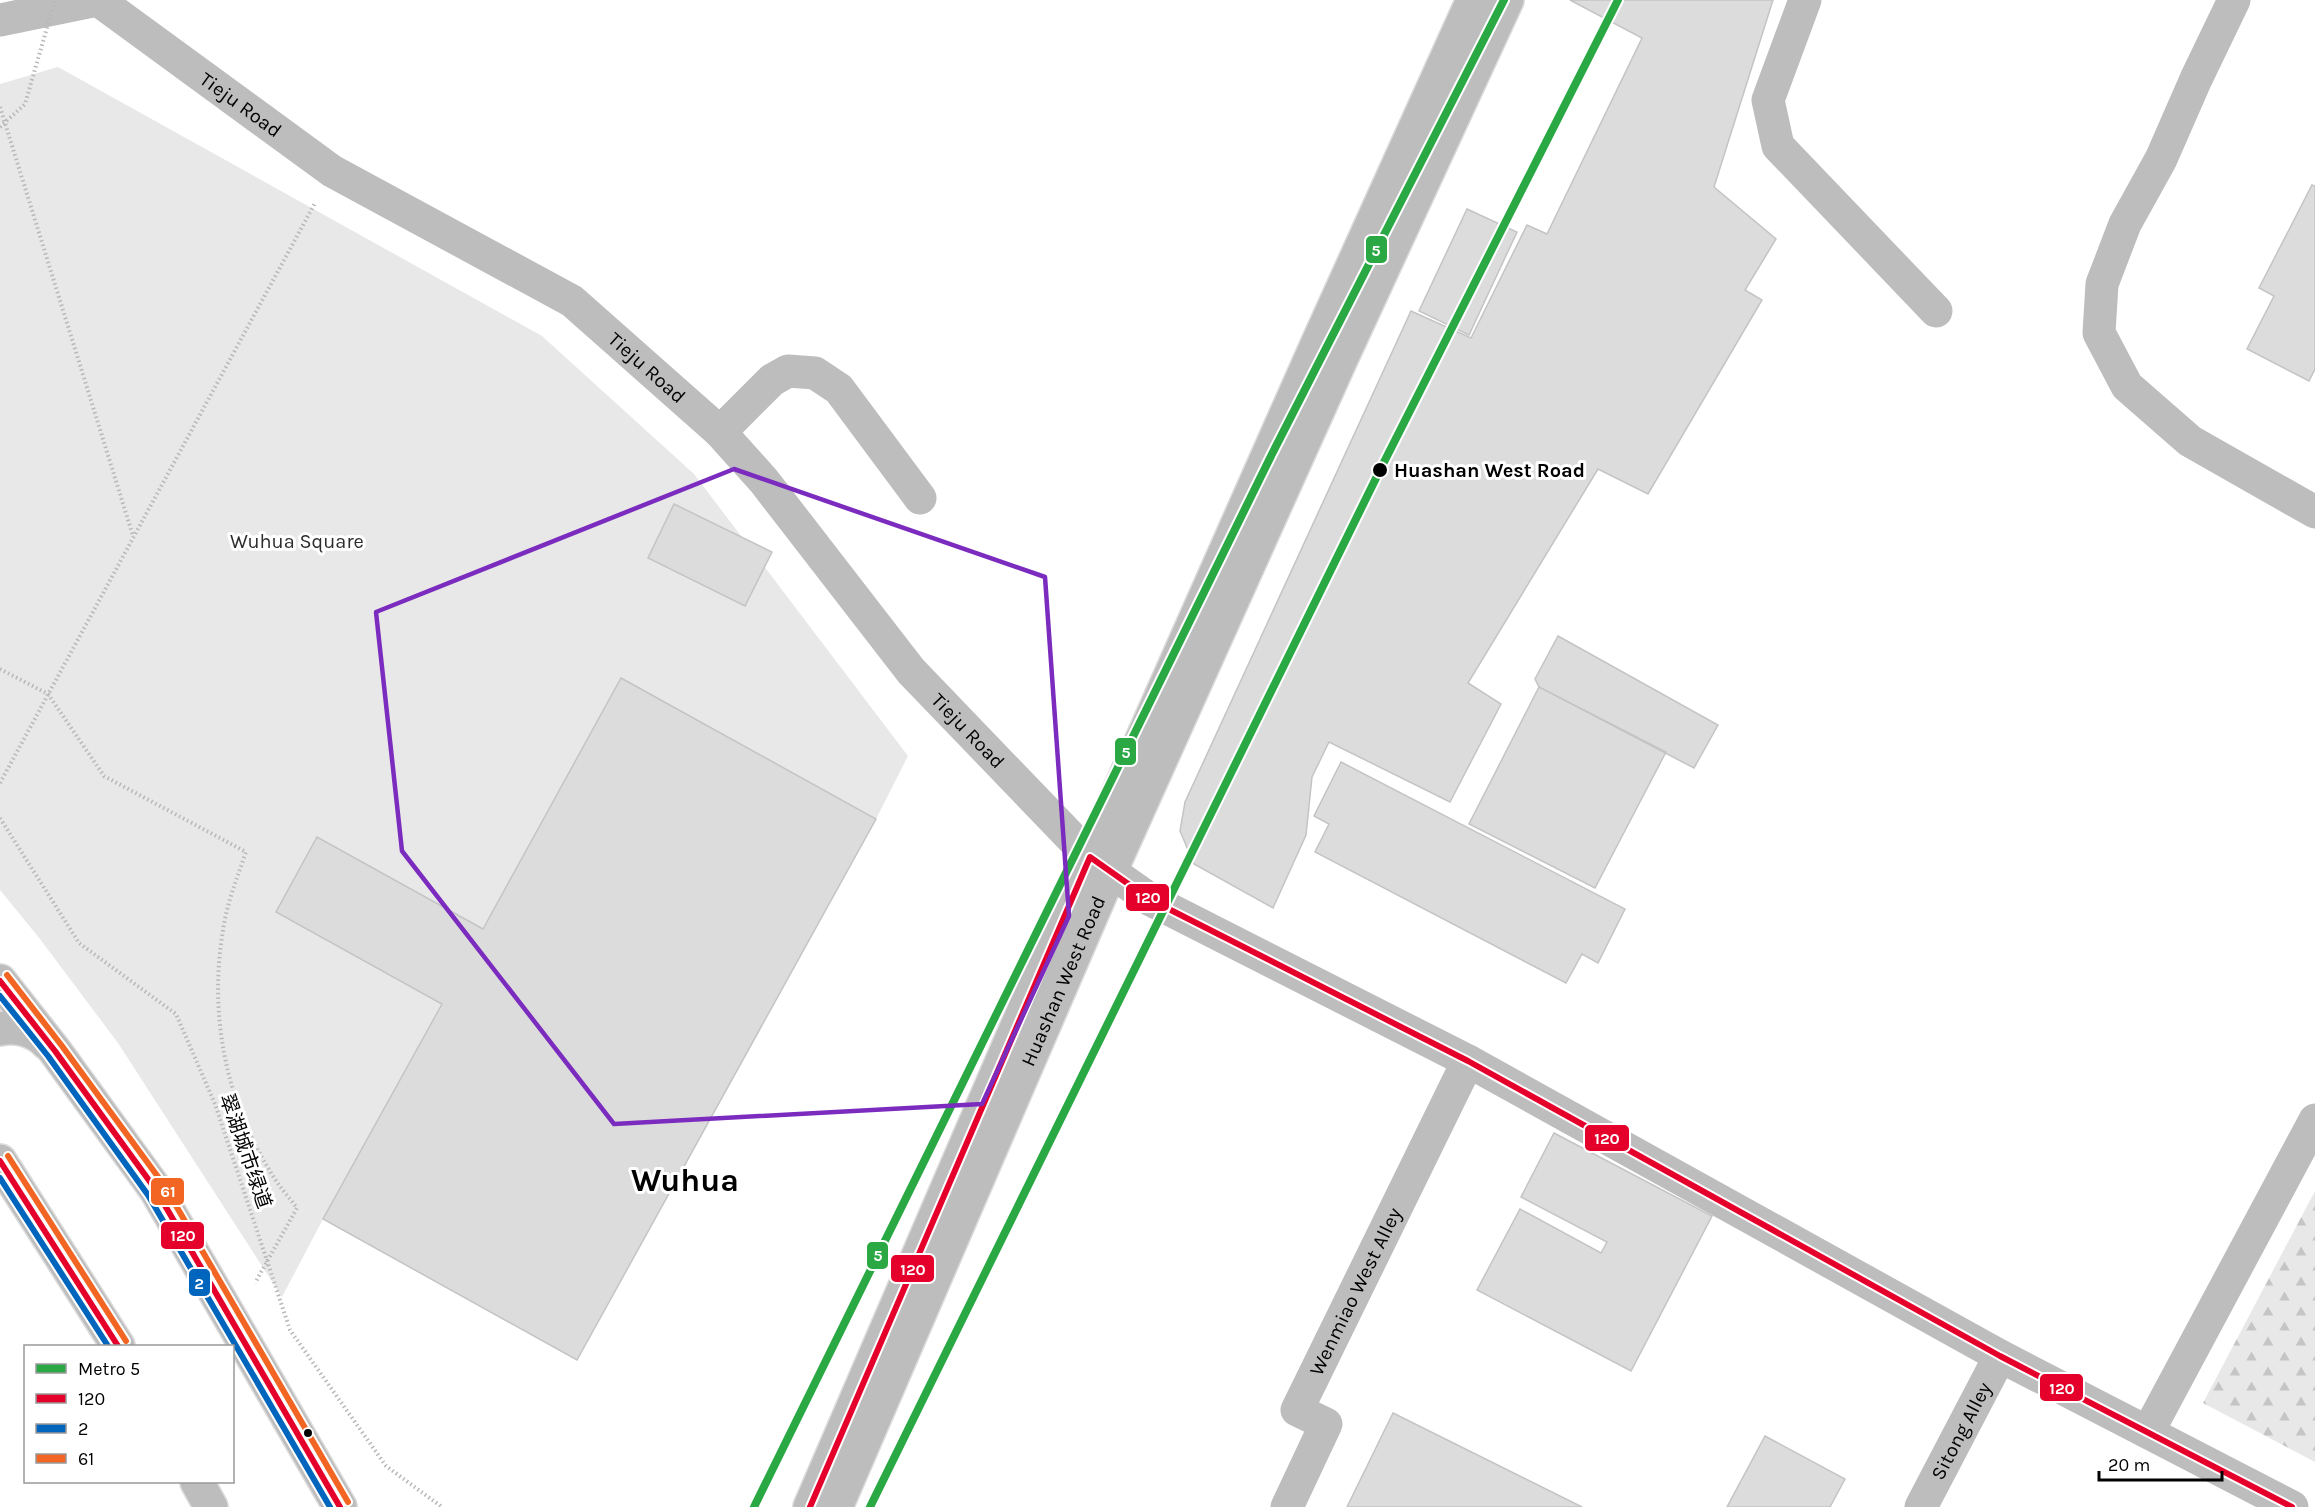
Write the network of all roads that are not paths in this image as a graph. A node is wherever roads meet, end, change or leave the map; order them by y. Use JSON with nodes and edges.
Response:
{"nodes":[{"id":1,"x":98,"y":0,"type":"edge"},
{"id":2,"x":1805,"y":0,"type":"edge"},
{"id":3,"x":2235,"y":0,"type":"edge"},
{"id":4,"x":1492,"y":2,"type":"edge"},
{"id":5,"x":0,"y":20,"type":"edge"},
{"id":6,"x":1936,"y":310,"type":"dead end"},
{"id":7,"x":720,"y":432,"type":"junction"},
{"id":8,"x":920,"y":498,"type":"dead end"},
{"id":9,"x":2315,"y":512,"type":"edge"},
{"id":10,"x":1100,"y":864,"type":"junction"},
{"id":11,"x":0,"y":981,"type":"edge"},
{"id":12,"x":0,"y":1029,"type":"edge"},
{"id":13,"x":55,"y":1051,"type":"junction"},
{"id":14,"x":1468,"y":1061,"type":"junction"},
{"id":15,"x":2315,"y":1120,"type":"edge"},
{"id":16,"x":0,"y":1161,"type":"edge"},
{"id":17,"x":117,"y":1345,"type":"edge"},
{"id":18,"x":2000,"y":1356,"type":"junction"},
{"id":19,"x":2148,"y":1432,"type":"junction"},
{"id":20,"x":198,"y":1483,"type":"edge"},
{"id":21,"x":211,"y":1507,"type":"edge"},
{"id":22,"x":340,"y":1507,"type":"edge"},
{"id":23,"x":810,"y":1507,"type":"edge"},
{"id":24,"x":836,"y":1507,"type":"edge"},
{"id":25,"x":1287,"y":1507,"type":"edge"},
{"id":26,"x":1921,"y":1507,"type":"edge"},
{"id":27,"x":2292,"y":1507,"type":"edge"}],
"edges":[{"from":1,"to":5,"type":"street","name":"Tieju Road"},
{"from":1,"to":7,"type":"street","name":"Tieju Road"},
{"from":2,"to":6,"type":"street"},
{"from":3,"to":9,"type":"street"},
{"from":4,"to":10,"type":"street","name":"Huashan West Road"},
{"from":7,"to":8,"type":"street"},
{"from":7,"to":10,"type":"street","name":"Tieju Road"},
{"from":10,"to":14,"type":"street","name":"Tieju Road"},
{"from":10,"to":23,"type":"street","name":"Huashan West Road"},
{"from":10,"to":24,"type":"street","name":"Huashan West Road"},
{"from":11,"to":13,"type":"street"},
{"from":12,"to":13,"type":"street"},
{"from":13,"to":22,"type":"street"},
{"from":14,"to":18,"type":"street","name":"Tieju Road"},
{"from":14,"to":25,"type":"street","name":"Wenmiao West Alley"},
{"from":15,"to":19,"type":"street"},
{"from":16,"to":17,"type":"street"},
{"from":18,"to":19,"type":"street","name":"Tieju Road"},
{"from":18,"to":26,"type":"street","name":"Sitong Alley"},
{"from":19,"to":27,"type":"street","name":"Tieju Road"},
{"from":20,"to":21,"type":"street"}]}
